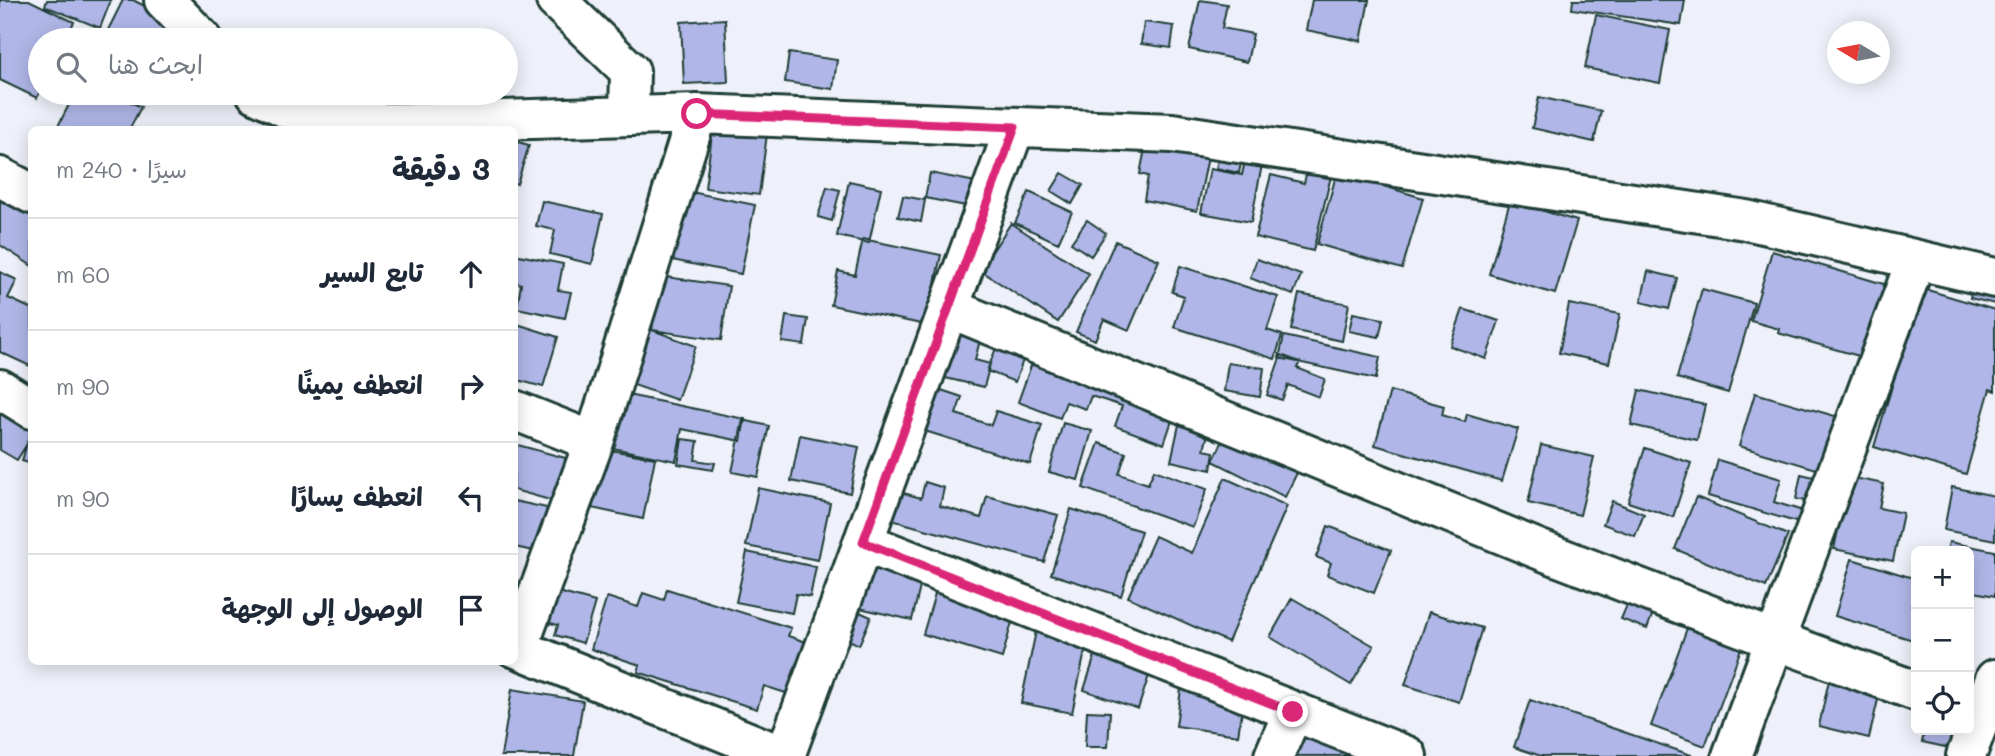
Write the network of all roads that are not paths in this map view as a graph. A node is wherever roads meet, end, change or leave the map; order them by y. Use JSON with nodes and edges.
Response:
{"nodes":[{"id":1,"x":164,"y":0,"type":"edge"},
{"id":2,"x":556,"y":0,"type":"edge"},
{"id":3,"x":191,"y":28,"type":"edge"},
{"id":4,"x":270,"y":105,"type":"edge"},
{"id":5,"x":697,"y":114,"type":"junction"},
{"id":6,"x":629,"y":116,"type":"junction"},
{"id":7,"x":289,"y":121,"type":"edge"},
{"id":8,"x":1015,"y":127,"type":"junction"},
{"id":9,"x":0,"y":177,"type":"edge"},
{"id":10,"x":28,"y":192,"type":"edge"},
{"id":11,"x":1916,"y":260,"type":"junction"},
{"id":12,"x":1995,"y":278,"type":"edge"},
{"id":13,"x":949,"y":308,"type":"junction"},
{"id":14,"x":0,"y":389,"type":"edge"},
{"id":15,"x":28,"y":406,"type":"edge"},
{"id":16,"x":518,"y":412,"type":"edge"},
{"id":17,"x":594,"y":442,"type":"junction"},
{"id":18,"x":863,"y":542,"type":"junction"},
{"id":19,"x":1775,"y":640,"type":"junction"},
{"id":20,"x":518,"y":642,"type":"edge"},
{"id":21,"x":518,"y":648,"type":"edge"},
{"id":22,"x":1995,"y":679,"type":"edge"},
{"id":23,"x":1911,"y":689,"type":"edge"},
{"id":24,"x":1293,"y":712,"type":"junction"},
{"id":25,"x":1975,"y":713,"type":"edge"},
{"id":26,"x":784,"y":756,"type":"edge"},
{"id":27,"x":1274,"y":756,"type":"edge"},
{"id":28,"x":1407,"y":756,"type":"edge"},
{"id":29,"x":1732,"y":756,"type":"edge"},
{"id":30,"x":1966,"y":756,"type":"edge"}],
"edges":[{"from":1,"to":3,"type":"street"},
{"from":2,"to":6,"type":"street"},
{"from":4,"to":7,"type":"street"},
{"from":5,"to":6,"type":"street"},
{"from":5,"to":8,"type":"street"},
{"from":5,"to":17,"type":"street"},
{"from":6,"to":7,"type":"street"},
{"from":8,"to":11,"type":"street"},
{"from":8,"to":13,"type":"street"},
{"from":9,"to":10,"type":"street"},
{"from":11,"to":12,"type":"street"},
{"from":11,"to":19,"type":"street"},
{"from":13,"to":18,"type":"street"},
{"from":13,"to":19,"type":"street"},
{"from":14,"to":15,"type":"street"},
{"from":16,"to":17,"type":"street"},
{"from":17,"to":20,"type":"street"},
{"from":18,"to":24,"type":"street"},
{"from":18,"to":26,"type":"street"},
{"from":19,"to":23,"type":"street"},
{"from":19,"to":29,"type":"street"},
{"from":21,"to":26,"type":"street"},
{"from":22,"to":25,"type":"street"},
{"from":24,"to":27,"type":"street"},
{"from":24,"to":28,"type":"street"},
{"from":25,"to":30,"type":"street"}]}
